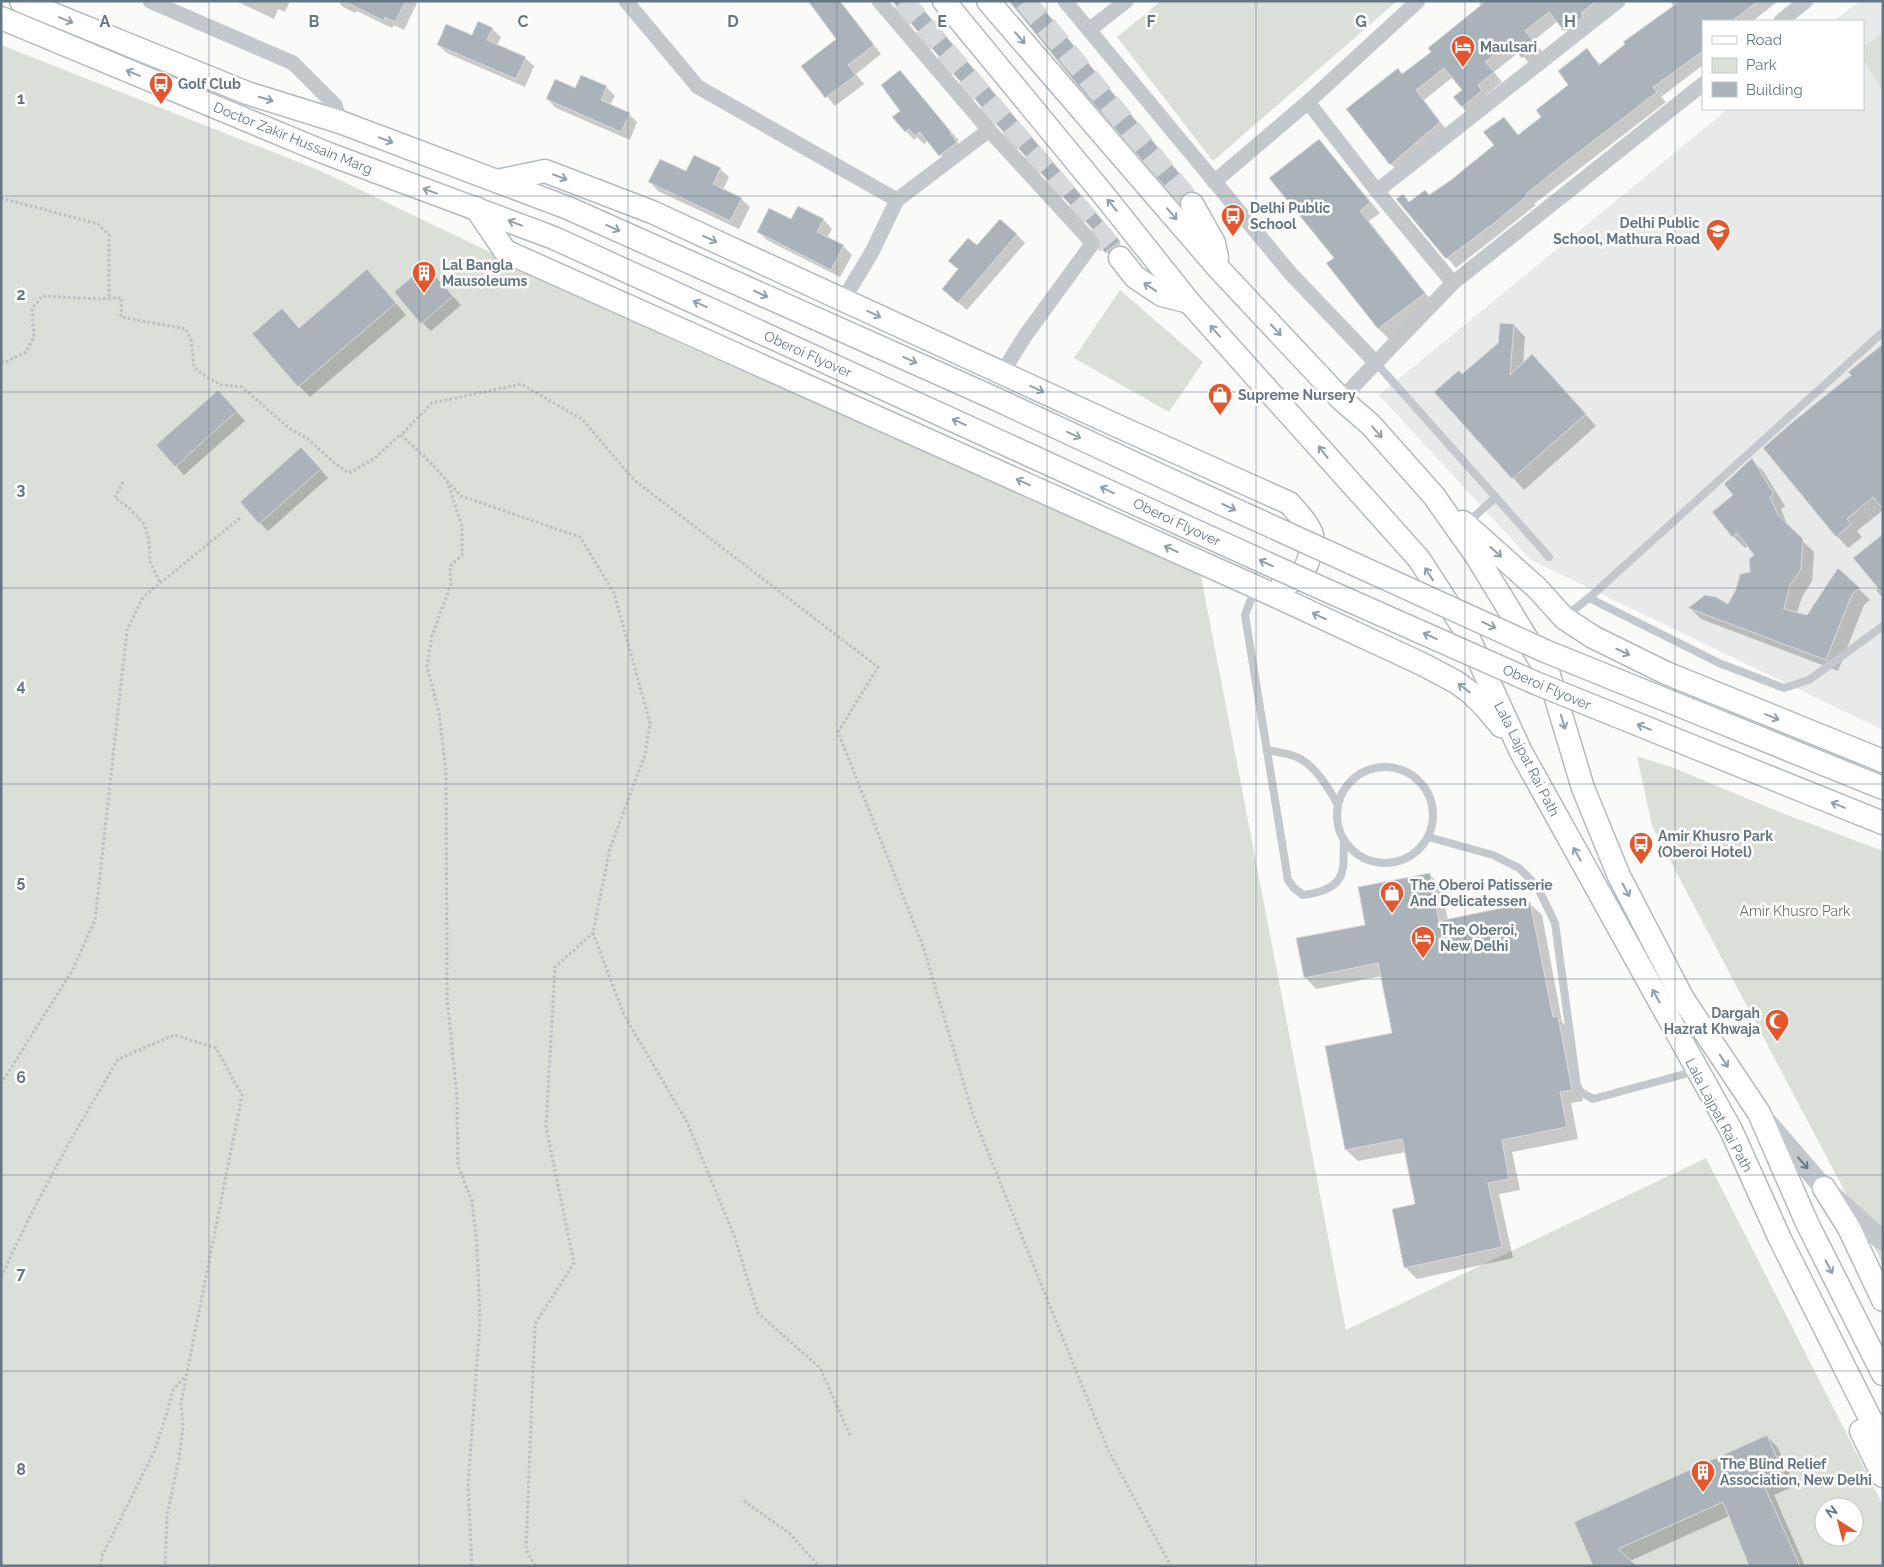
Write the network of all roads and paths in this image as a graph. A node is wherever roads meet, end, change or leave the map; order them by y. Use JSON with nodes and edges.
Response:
{"nodes":[{"id":1,"x":21,"y":1,"type":"edge"},
{"id":2,"x":150,"y":1,"type":"edge"},
{"id":3,"x":626,"y":1,"type":"edge"},
{"id":4,"x":879,"y":1,"type":"edge"},
{"id":5,"x":944,"y":1,"type":"edge"},
{"id":6,"x":988,"y":1,"type":"edge"},
{"id":7,"x":1065,"y":1,"type":"edge"},
{"id":8,"x":1126,"y":1,"type":"edge"},
{"id":9,"x":1418,"y":1,"type":"edge"},
{"id":10,"x":1618,"y":1,"type":"edge"},
{"id":11,"x":1806,"y":1,"type":"edge"},
{"id":12,"x":1786,"y":12,"type":"edge"},
{"id":13,"x":1,"y":18,"type":"edge"},
{"id":14,"x":1089,"y":30,"type":"junction"},
{"id":15,"x":1702,"y":85,"type":"edge"},
{"id":16,"x":1308,"y":102,"type":"junction"},
{"id":17,"x":340,"y":122,"type":"junction"},
{"id":18,"x":989,"y":130,"type":"junction"},
{"id":19,"x":496,"y":181,"type":"junction"},
{"id":20,"x":1214,"y":182,"type":"junction"},
{"id":21,"x":1377,"y":191,"type":"junction"},
{"id":22,"x":1,"y":198,"type":"edge"},
{"id":23,"x":897,"y":200,"type":"junction"},
{"id":24,"x":1192,"y":204,"type":"tunnel mouth"},
{"id":25,"x":476,"y":208,"type":"junction"},
{"id":26,"x":1120,"y":258,"type":"tunnel mouth"},
{"id":27,"x":1219,"y":269,"type":"junction"},
{"id":28,"x":1453,"y":283,"type":"junction"},
{"id":29,"x":110,"y":299,"type":"junction"},
{"id":30,"x":843,"y":300,"type":"junction"},
{"id":31,"x":1189,"y":302,"type":"junction"},
{"id":32,"x":1883,"y":332,"type":"edge"},
{"id":33,"x":1,"y":362,"type":"edge"},
{"id":34,"x":1377,"y":364,"type":"junction"},
{"id":35,"x":1002,"y":373,"type":"junction"},
{"id":36,"x":1341,"y":399,"type":"junction"},
{"id":37,"x":401,"y":434,"type":"junction"},
{"id":38,"x":446,"y":480,"type":"junction"},
{"id":39,"x":123,"y":482,"type":"dead end"},
{"id":40,"x":1434,"y":496,"type":"junction"},
{"id":41,"x":1496,"y":497,"type":"junction"},
{"id":42,"x":240,"y":518,"type":"dead end"},
{"id":43,"x":1466,"y":525,"type":"junction"},
{"id":44,"x":1550,"y":557,"type":"dead end"},
{"id":45,"x":160,"y":582,"type":"junction"},
{"id":46,"x":1256,"y":587,"type":"junction"},
{"id":47,"x":1589,"y":598,"type":"junction"},
{"id":48,"x":1564,"y":618,"type":"junction"},
{"id":49,"x":1883,"y":626,"type":"edge"},
{"id":50,"x":1267,"y":750,"type":"junction"},
{"id":51,"x":1520,"y":750,"type":"junction"},
{"id":52,"x":1883,"y":761,"type":"edge"},
{"id":53,"x":1883,"y":788,"type":"edge"},
{"id":54,"x":1338,"y":806,"type":"junction"},
{"id":55,"x":1883,"y":823,"type":"edge"},
{"id":56,"x":1428,"y":838,"type":"junction"},
{"id":57,"x":1344,"y":840,"type":"junction"},
{"id":58,"x":593,"y":934,"type":"junction"},
{"id":59,"x":1697,"y":1070,"type":"junction"},
{"id":60,"x":1,"y":1084,"type":"edge"},
{"id":61,"x":1759,"y":1113,"type":"junction"},
{"id":62,"x":1731,"y":1130,"type":"junction"},
{"id":63,"x":1824,"y":1188,"type":"junction"},
{"id":64,"x":1883,"y":1241,"type":"edge"},
{"id":65,"x":1,"y":1277,"type":"edge"},
{"id":66,"x":1883,"y":1300,"type":"edge"},
{"id":67,"x":187,"y":1374,"type":"junction"},
{"id":68,"x":1883,"y":1374,"type":"edge"},
{"id":69,"x":850,"y":1435,"type":"dead end"},
{"id":70,"x":1883,"y":1444,"type":"edge"},
{"id":71,"x":1883,"y":1476,"type":"edge"},
{"id":72,"x":744,"y":1501,"type":"dead end"},
{"id":73,"x":101,"y":1566,"type":"edge"},
{"id":74,"x":165,"y":1566,"type":"edge"},
{"id":75,"x":472,"y":1566,"type":"edge"},
{"id":76,"x":535,"y":1566,"type":"edge"},
{"id":77,"x":818,"y":1566,"type":"edge"},
{"id":78,"x":1171,"y":1566,"type":"edge"}],
"edges":[{"from":1,"to":17,"type":"main road","name":"Doctor Zakir Hussain Marg","one_way":true},
{"from":2,"to":17,"type":"street"},
{"from":3,"to":23,"type":"street"},
{"from":4,"to":18,"type":"street"},
{"from":31,"to":5,"type":"main road","name":"Lala Lajpat Rai Path","one_way":true},
{"from":6,"to":27,"type":"main road","one_way":true},
{"from":7,"to":14,"type":"street"},
{"from":8,"to":14,"type":"street"},
{"from":9,"to":16,"type":"street"},
{"from":10,"to":21,"type":"street"},
{"from":11,"to":12,"type":"street"},
{"from":25,"to":13,"type":"main road","name":"Doctor Zakir Hussain Marg","one_way":true},
{"from":14,"to":20,"type":"street"},
{"from":15,"to":28,"type":"street"},
{"from":16,"to":20,"type":"street"},
{"from":16,"to":21,"type":"street"},
{"from":17,"to":19,"type":"main road","name":"Doctor Zakir Hussain Marg","one_way":true},
{"from":18,"to":23,"type":"street"},
{"from":18,"to":35,"type":"street"},
{"from":19,"to":30,"type":"main road","one_way":true},
{"from":19,"to":53,"type":"main road","one_way":true,"bridge":true},
{"from":20,"to":34,"type":"street"},
{"from":21,"to":28,"type":"street"},
{"from":22,"to":29,"type":"path"},
{"from":23,"to":30,"type":"street"},
{"from":24,"to":27,"type":"main road"},
{"from":46,"to":25,"type":"main road","one_way":true},
{"from":55,"to":25,"type":"main road","name":"Oberoi Flyover","one_way":true,"bridge":true},
{"from":31,"to":26,"type":"main road","one_way":true},
{"from":27,"to":36,"type":"main road","one_way":true},
{"from":28,"to":34,"type":"street"},
{"from":29,"to":33,"type":"path"},
{"from":29,"to":37,"type":"path"},
{"from":30,"to":35,"type":"main road","one_way":true},
{"from":51,"to":31,"type":"main road","name":"Lala Lajpat Rai Path","one_way":true},
{"from":32,"to":47,"type":"lane"},
{"from":34,"to":36,"type":"street"},
{"from":34,"to":41,"type":"lane"},
{"from":35,"to":46,"type":"main road","one_way":true},
{"from":36,"to":40,"type":"main road","one_way":true},
{"from":37,"to":38,"type":"path"},
{"from":37,"to":78,"type":"path"},
{"from":38,"to":58,"type":"path"},
{"from":38,"to":75,"type":"path"},
{"from":39,"to":45,"type":"path"},
{"from":40,"to":43,"type":"main road"},
{"from":40,"to":61,"type":"main road","name":"Lala Lajpat Rai Path","one_way":true},
{"from":41,"to":43,"type":"lane"},
{"from":41,"to":44,"type":"lane"},
{"from":42,"to":45,"type":"path"},
{"from":43,"to":48,"type":"main road","one_way":true},
{"from":45,"to":60,"type":"path"},
{"from":46,"to":50,"type":"lane"},
{"from":51,"to":46,"type":"main road","one_way":true},
{"from":47,"to":48,"type":"lane"},
{"from":47,"to":49,"type":"lane"},
{"from":48,"to":52,"type":"main road","one_way":true},
{"from":50,"to":54,"type":"lane"},
{"from":50,"to":57,"type":"lane"},
{"from":59,"to":51,"type":"main road","name":"Lala Lajpat Rai Path","one_way":true},
{"from":54,"to":56,"type":"lane"},
{"from":54,"to":57,"type":"lane"},
{"from":56,"to":57,"type":"lane"},
{"from":56,"to":59,"type":"lane"},
{"from":58,"to":69,"type":"path"},
{"from":58,"to":76,"type":"path"},
{"from":59,"to":62,"type":"main road","name":"Lala Lajpat Rai Path"},
{"from":61,"to":63,"type":"street","one_way":true},
{"from":61,"to":68,"type":"main road","name":"Lala Lajpat Rai Path","one_way":true},
{"from":62,"to":70,"type":"main road","name":"Lala Lajpat Rai Path"},
{"from":62,"to":71,"type":"main road"},
{"from":63,"to":64,"type":"street"},
{"from":63,"to":66,"type":"main road"},
{"from":65,"to":67,"type":"path"},
{"from":67,"to":73,"type":"path"},
{"from":67,"to":74,"type":"path"},
{"from":72,"to":77,"type":"path"}]}
